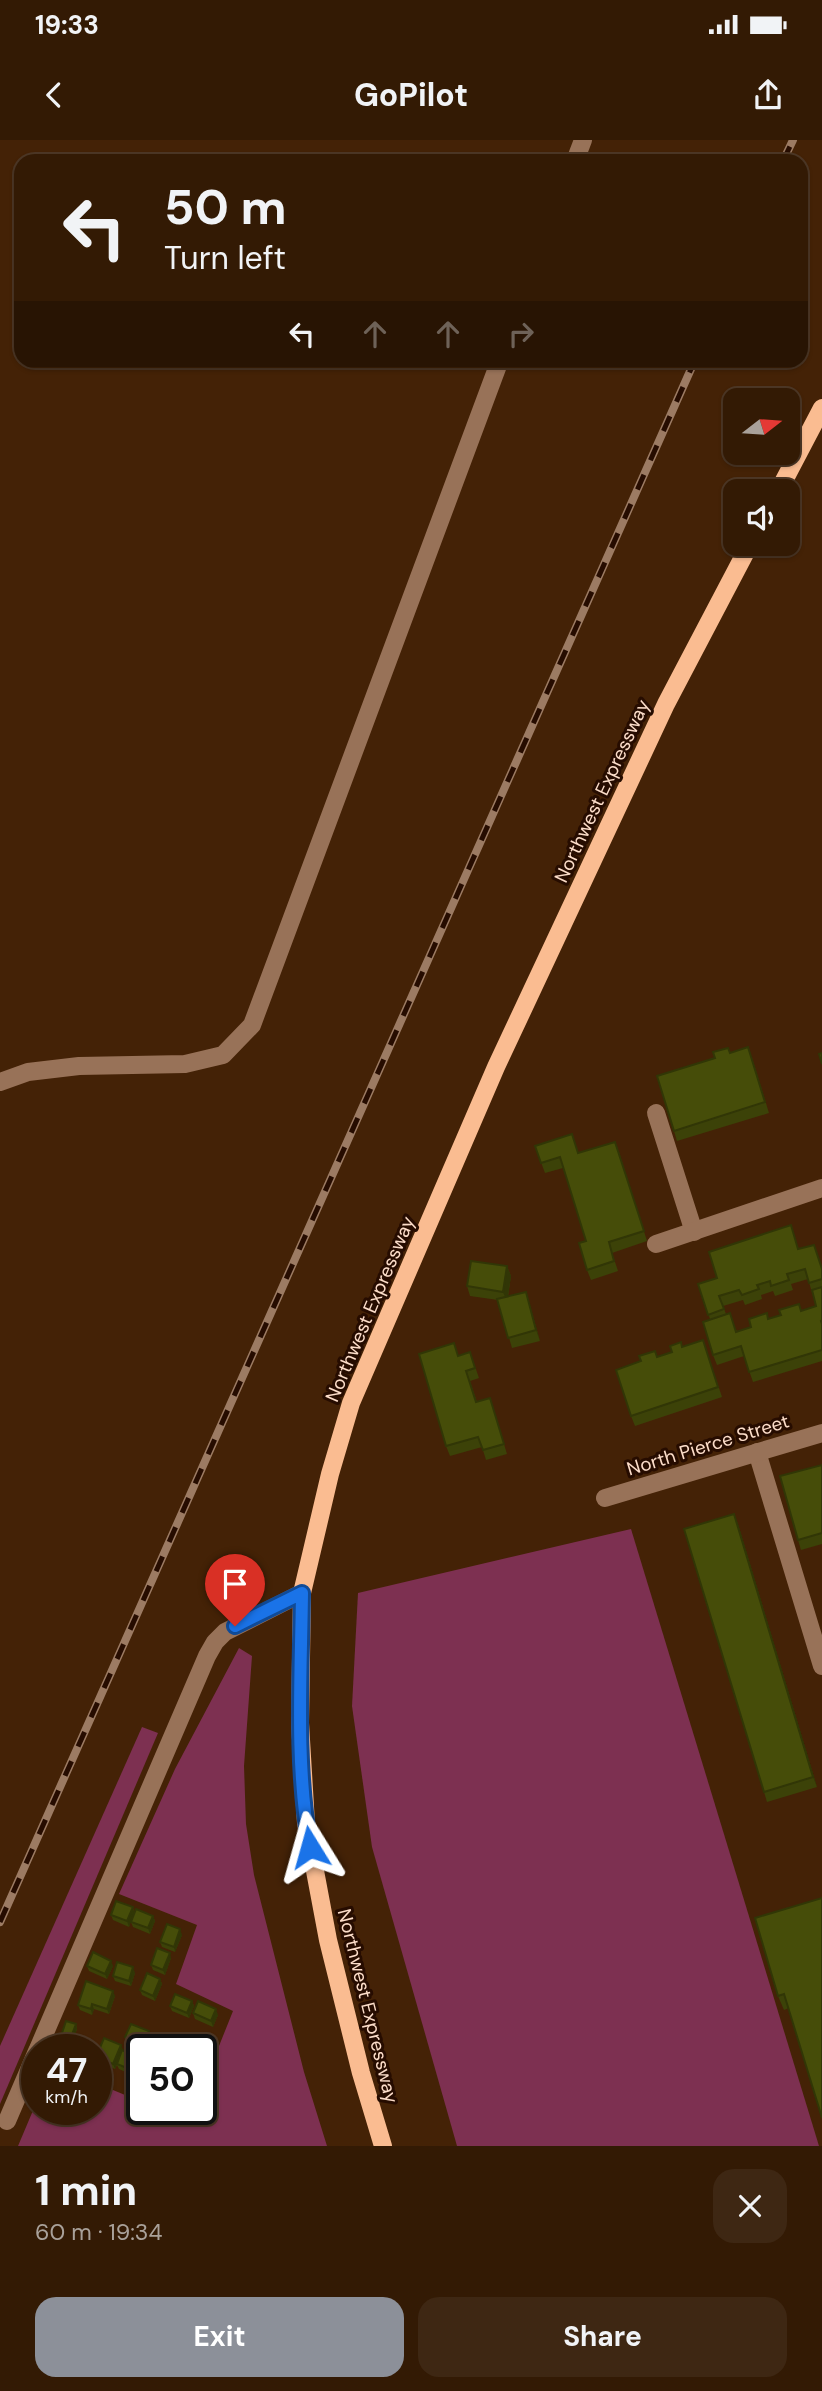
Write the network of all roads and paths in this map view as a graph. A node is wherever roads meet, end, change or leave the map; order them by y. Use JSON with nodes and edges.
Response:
{"nodes":[{"id":1,"x":497,"y":368,"type":"edge"},
{"id":2,"x":822,"y":408,"type":"edge"},
{"id":3,"x":785,"y":479,"type":"edge"},
{"id":4,"x":744,"y":556,"type":"edge"},
{"id":5,"x":0,"y":1082,"type":"edge"},
{"id":6,"x":656,"y":1113,"type":"dead end"},
{"id":7,"x":822,"y":1188,"type":"edge"},
{"id":8,"x":694,"y":1232,"type":"junction"},
{"id":9,"x":656,"y":1244,"type":"dead end"},
{"id":10,"x":822,"y":1433,"type":"edge"},
{"id":11,"x":757,"y":1452,"type":"junction"},
{"id":12,"x":605,"y":1498,"type":"dead end"},
{"id":13,"x":302,"y":1593,"type":"junction"},
{"id":14,"x":822,"y":1666,"type":"edge"},
{"id":15,"x":44,"y":2034,"type":"edge"},
{"id":16,"x":21,"y":2088,"type":"edge"},
{"id":17,"x":7,"y":2121,"type":"dead end"},
{"id":18,"x":383,"y":2146,"type":"edge"}],
"edges":[{"from":1,"to":5,"type":"street"},
{"from":2,"to":3,"type":"main road"},
{"from":4,"to":13,"type":"main road","name":"Northwest Expressway"},
{"from":6,"to":8,"type":"street"},
{"from":7,"to":8,"type":"street"},
{"from":8,"to":9,"type":"street"},
{"from":10,"to":11,"type":"street","name":"North Pierce Street"},
{"from":11,"to":12,"type":"street","name":"North Pierce Street"},
{"from":11,"to":14,"type":"street"},
{"from":13,"to":15,"type":"street"},
{"from":13,"to":18,"type":"main road","name":"Northwest Expressway"},
{"from":16,"to":17,"type":"street"}]}
